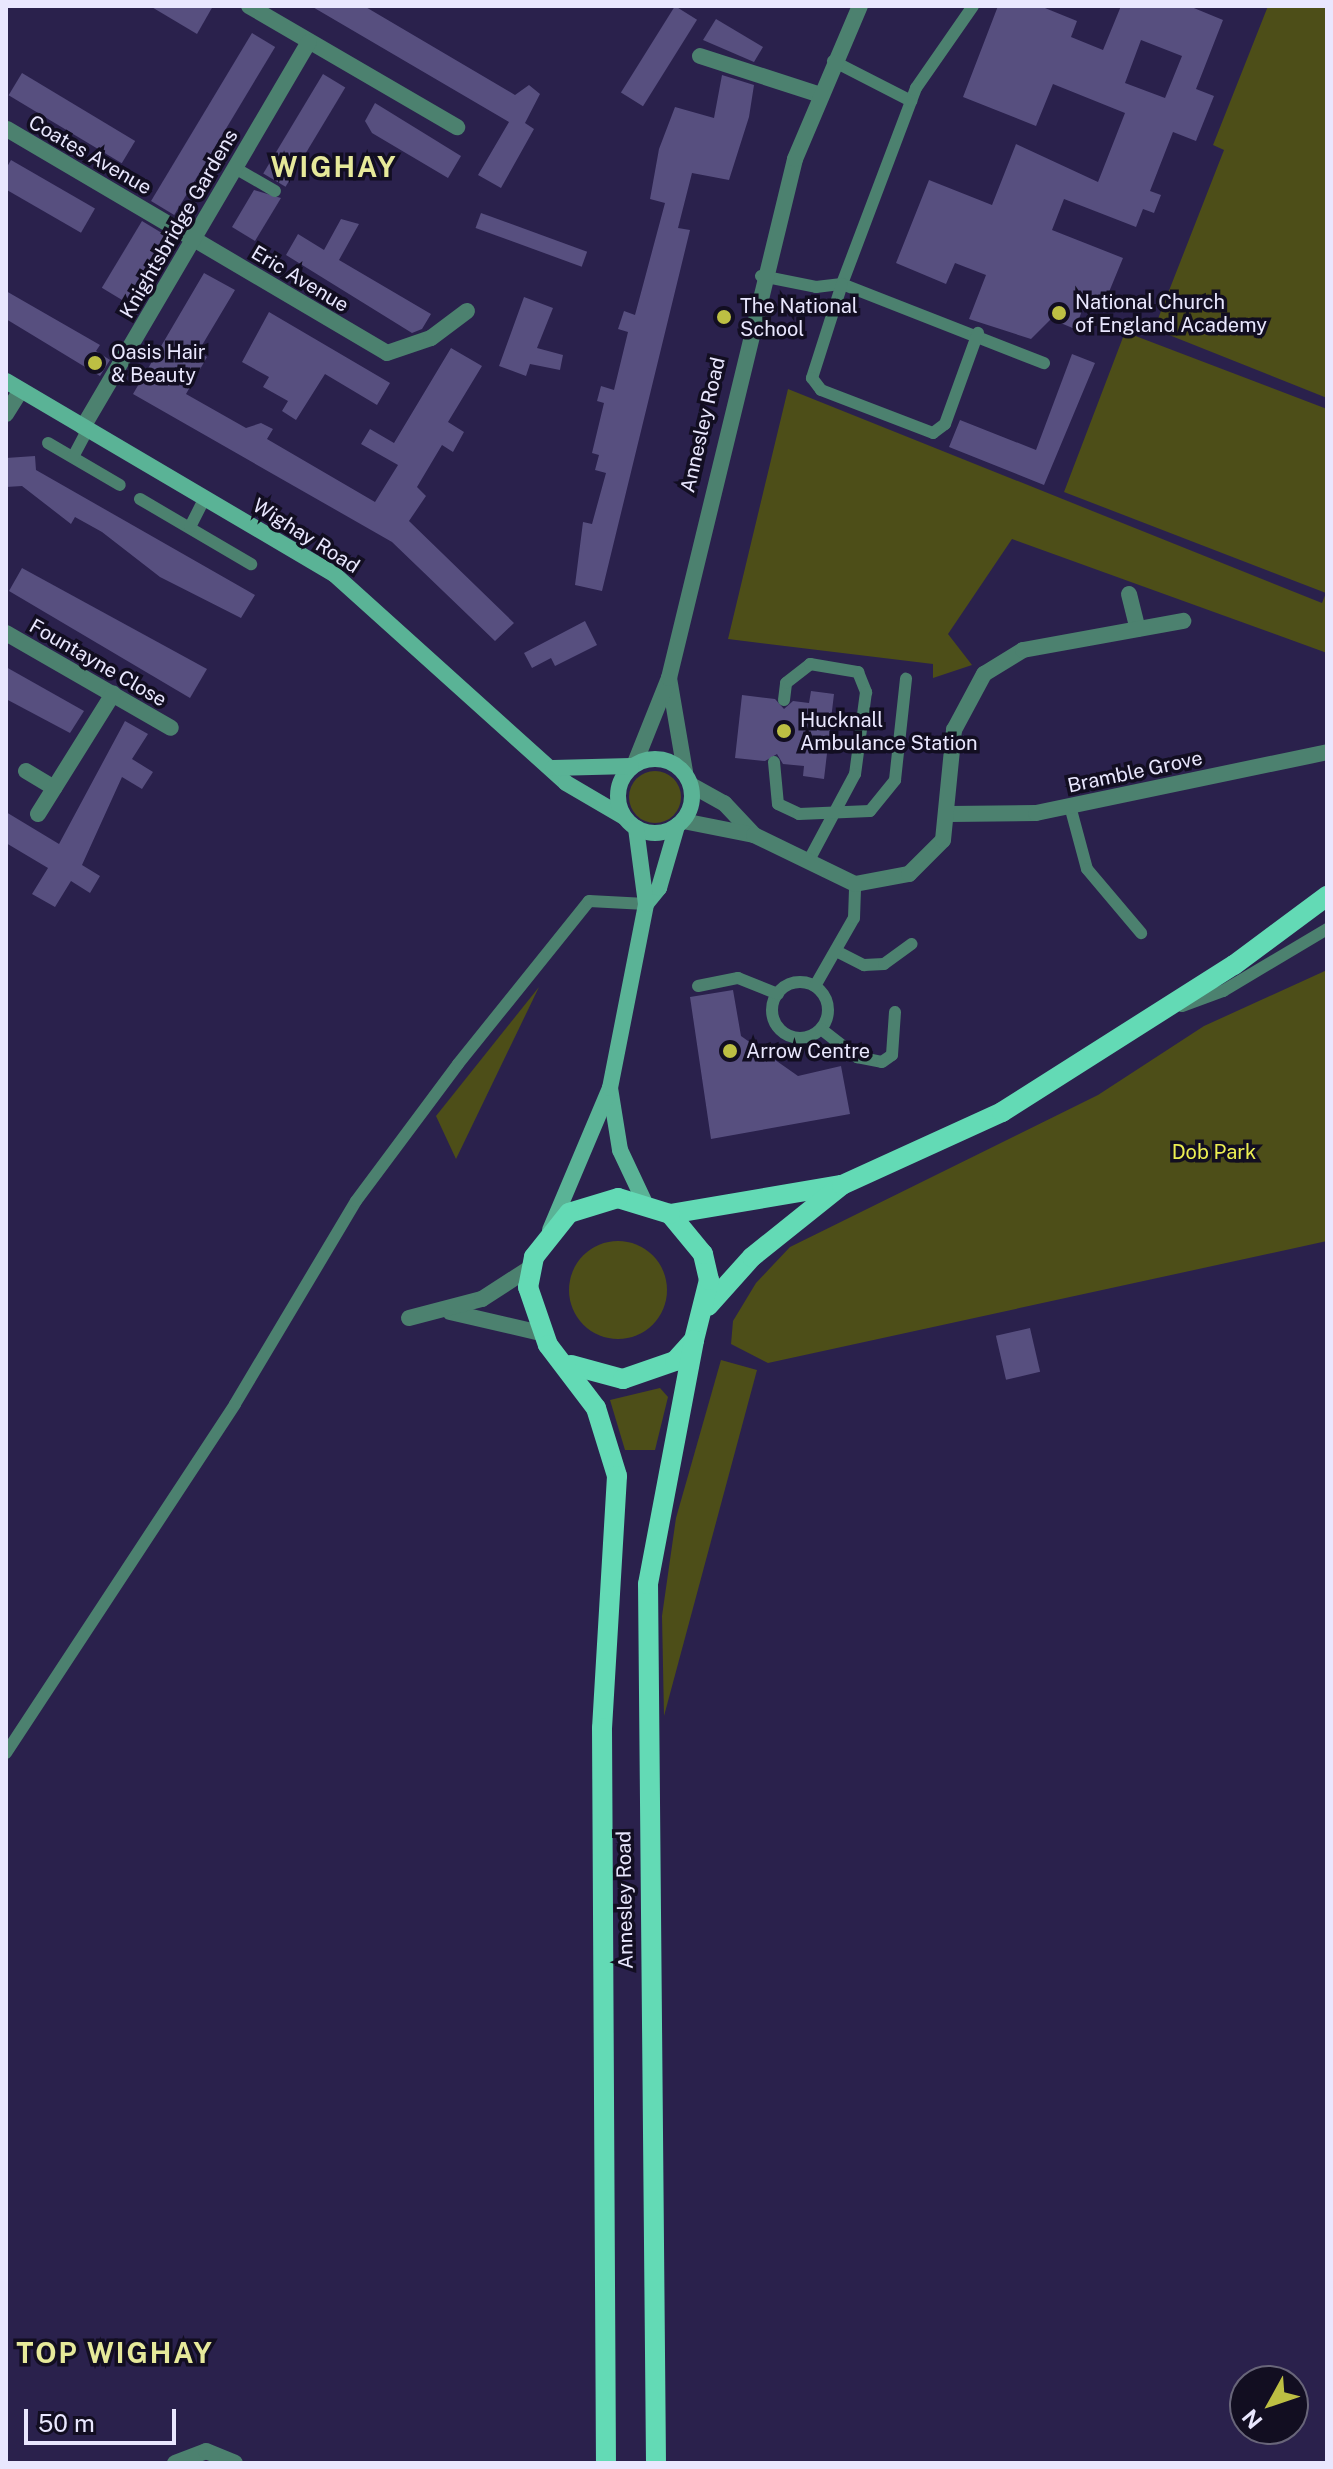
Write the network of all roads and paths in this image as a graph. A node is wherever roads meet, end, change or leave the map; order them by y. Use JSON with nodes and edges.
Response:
{"nodes":[{"id":1,"x":249,"y":6,"type":"edge"},
{"id":2,"x":860,"y":6,"type":"edge"},
{"id":3,"x":973,"y":6,"type":"edge"},
{"id":4,"x":309,"y":42,"type":"junction"},
{"id":5,"x":700,"y":56,"type":"dead end"},
{"id":6,"x":833,"y":61,"type":"junction"},
{"id":7,"x":818,"y":94,"type":"junction"},
{"id":8,"x":911,"y":101,"type":"junction"},
{"id":9,"x":457,"y":127,"type":"dead end"},
{"id":10,"x":7,"y":129,"type":"edge"},
{"id":11,"x":235,"y":168,"type":"junction"},
{"id":12,"x":275,"y":191,"type":"dead end"},
{"id":13,"x":193,"y":239,"type":"junction"},
{"id":14,"x":761,"y":276,"type":"junction"},
{"id":15,"x":842,"y":284,"type":"junction"},
{"id":16,"x":467,"y":311,"type":"dead end"},
{"id":17,"x":978,"y":333,"type":"junction"},
{"id":18,"x":1044,"y":363,"type":"dead end"},
{"id":19,"x":13,"y":385,"type":"edge"},
{"id":20,"x":6,"y":414,"type":"edge"},
{"id":21,"x":86,"y":428,"type":"junction"},
{"id":22,"x":48,"y":443,"type":"dead end"},
{"id":23,"x":73,"y":457,"type":"junction"},
{"id":24,"x":120,"y":485,"type":"dead end"},
{"id":25,"x":205,"y":498,"type":"junction"},
{"id":26,"x":140,"y":499,"type":"dead end"},
{"id":27,"x":190,"y":527,"type":"junction"},
{"id":28,"x":251,"y":564,"type":"dead end"},
{"id":29,"x":1129,"y":594,"type":"dead end"},
{"id":30,"x":1183,"y":621,"type":"dead end"},
{"id":31,"x":1138,"y":629,"type":"junction"},
{"id":32,"x":6,"y":633,"type":"edge"},
{"id":33,"x":669,"y":678,"type":"junction"},
{"id":34,"x":906,"y":679,"type":"dead end"},
{"id":35,"x":113,"y":694,"type":"junction"},
{"id":36,"x":784,"y":700,"type":"dead end"},
{"id":37,"x":171,"y":728,"type":"dead end"},
{"id":38,"x":1327,"y":752,"type":"edge"},
{"id":39,"x":774,"y":762,"type":"dead end"},
{"id":40,"x":633,"y":765,"type":"junction"},
{"id":41,"x":553,"y":768,"type":"junction"},
{"id":42,"x":26,"y":771,"type":"dead end"},
{"id":43,"x":688,"y":779,"type":"junction"},
{"id":44,"x":54,"y":788,"type":"junction"},
{"id":45,"x":1070,"y":806,"type":"junction"},
{"id":46,"x":38,"y":814,"type":"dead end"},
{"id":47,"x":950,"y":814,"type":"junction"},
{"id":48,"x":835,"y":816,"type":"junction"},
{"id":49,"x":630,"y":823,"type":"junction"},
{"id":50,"x":680,"y":824,"type":"junction"},
{"id":51,"x":754,"y":835,"type":"junction"},
{"id":52,"x":809,"y":860,"type":"junction"},
{"id":53,"x":855,"y":884,"type":"junction"},
{"id":54,"x":1327,"y":896,"type":"edge"},
{"id":55,"x":646,"y":904,"type":"junction"},
{"id":56,"x":1327,"y":929,"type":"edge"},
{"id":57,"x":1141,"y":933,"type":"dead end"},
{"id":58,"x":912,"y":944,"type":"dead end"},
{"id":59,"x":840,"y":953,"type":"junction"},
{"id":60,"x":698,"y":986,"type":"dead end"},
{"id":61,"x":815,"y":986,"type":"junction"},
{"id":62,"x":778,"y":994,"type":"junction"},
{"id":63,"x":895,"y":1012,"type":"dead end"},
{"id":64,"x":1161,"y":1013,"type":"junction"},
{"id":65,"x":821,"y":1029,"type":"junction"},
{"id":66,"x":610,"y":1088,"type":"junction"},
{"id":67,"x":842,"y":1185,"type":"junction"},
{"id":68,"x":644,"y":1201,"type":"junction"},
{"id":69,"x":670,"y":1214,"type":"junction"},
{"id":70,"x":550,"y":1230,"type":"junction"},
{"id":71,"x":533,"y":1266,"type":"junction"},
{"id":72,"x":708,"y":1306,"type":"junction"},
{"id":73,"x":450,"y":1312,"type":"junction"},
{"id":74,"x":409,"y":1318,"type":"dead end"},
{"id":75,"x":541,"y":1333,"type":"junction"},
{"id":76,"x":694,"y":1340,"type":"junction"},
{"id":77,"x":571,"y":1365,"type":"junction"},
{"id":78,"x":6,"y":1753,"type":"edge"},
{"id":79,"x":175,"y":2463,"type":"edge"},
{"id":80,"x":235,"y":2463,"type":"edge"},
{"id":81,"x":606,"y":2463,"type":"edge"},
{"id":82,"x":656,"y":2463,"type":"edge"}],
"edges":[{"from":1,"to":4,"type":"street"},
{"from":2,"to":6,"type":"street","name":"Annesley Road"},
{"from":3,"to":8,"type":"lane"},
{"from":4,"to":9,"type":"street"},
{"from":4,"to":11,"type":"street","name":"Knightsbridge Gardens"},
{"from":5,"to":7,"type":"street"},
{"from":6,"to":7,"type":"street","name":"Annesley Road"},
{"from":6,"to":8,"type":"lane"},
{"from":7,"to":14,"type":"street","name":"Annesley Road"},
{"from":8,"to":15,"type":"lane"},
{"from":10,"to":13,"type":"street","name":"Coates Avenue"},
{"from":11,"to":12,"type":"lane"},
{"from":11,"to":13,"type":"street","name":"Knightsbridge Gardens"},
{"from":13,"to":16,"type":"street","name":"Eric Avenue"},
{"from":13,"to":21,"type":"street","name":"Knightsbridge Gardens"},
{"from":14,"to":15,"type":"lane"},
{"from":14,"to":33,"type":"street","name":"Annesley Road"},
{"from":15,"to":17,"type":"lane"},
{"from":15,"to":17,"type":"lane"},
{"from":17,"to":18,"type":"lane"},
{"from":19,"to":20,"type":"street"},
{"from":19,"to":21,"type":"main road","name":"Wighay Road"},
{"from":21,"to":23,"type":"lane"},
{"from":21,"to":25,"type":"main road","name":"Wighay Road"},
{"from":22,"to":23,"type":"lane"},
{"from":23,"to":24,"type":"lane"},
{"from":25,"to":27,"type":"lane"},
{"from":25,"to":41,"type":"main road","name":"Wighay Road"},
{"from":26,"to":27,"type":"lane"},
{"from":27,"to":28,"type":"lane"},
{"from":29,"to":31,"type":"street"},
{"from":30,"to":31,"type":"street"},
{"from":31,"to":47,"type":"street"},
{"from":32,"to":35,"type":"street","name":"Fountayne Close"},
{"from":33,"to":40,"type":"street","name":"Annesley Road"},
{"from":33,"to":43,"type":"street","name":"Annesley Road"},
{"from":34,"to":48,"type":"lane"},
{"from":35,"to":37,"type":"street","name":"Fountayne Close"},
{"from":35,"to":44,"type":"street"},
{"from":36,"to":48,"type":"lane"},
{"from":38,"to":45,"type":"street","name":"Bramble Grove"},
{"from":39,"to":48,"type":"lane"},
{"from":40,"to":41,"type":"main road"},
{"from":40,"to":43,"type":"main road"},
{"from":40,"to":49,"type":"main road"},
{"from":41,"to":49,"type":"main road","name":"Wighay Road"},
{"from":42,"to":44,"type":"street"},
{"from":43,"to":50,"type":"main road"},
{"from":43,"to":51,"type":"street"},
{"from":44,"to":46,"type":"street"},
{"from":45,"to":47,"type":"street","name":"Bramble Grove"},
{"from":45,"to":57,"type":"lane"},
{"from":47,"to":53,"type":"street"},
{"from":48,"to":52,"type":"lane"},
{"from":49,"to":50,"type":"main road"},
{"from":49,"to":55,"type":"main road"},
{"from":50,"to":51,"type":"street"},
{"from":50,"to":55,"type":"main road"},
{"from":51,"to":52,"type":"street"},
{"from":52,"to":53,"type":"street"},
{"from":53,"to":59,"type":"lane"},
{"from":54,"to":64,"type":"main road"},
{"from":55,"to":66,"type":"main road"},
{"from":55,"to":78,"type":"lane"},
{"from":56,"to":64,"type":"lane"},
{"from":58,"to":59,"type":"lane"},
{"from":59,"to":61,"type":"lane"},
{"from":60,"to":62,"type":"lane"},
{"from":61,"to":62,"type":"lane"},
{"from":61,"to":65,"type":"lane"},
{"from":62,"to":65,"type":"lane"},
{"from":63,"to":65,"type":"lane"},
{"from":64,"to":67,"type":"main road"},
{"from":66,"to":68,"type":"main road"},
{"from":66,"to":70,"type":"main road"},
{"from":67,"to":69,"type":"main road"},
{"from":67,"to":72,"type":"main road"},
{"from":68,"to":69,"type":"main road"},
{"from":68,"to":70,"type":"main road"},
{"from":69,"to":72,"type":"main road"},
{"from":70,"to":71,"type":"main road"},
{"from":71,"to":73,"type":"street"},
{"from":71,"to":75,"type":"main road"},
{"from":72,"to":76,"type":"main road"},
{"from":73,"to":74,"type":"street"},
{"from":73,"to":75,"type":"street"},
{"from":75,"to":77,"type":"main road"},
{"from":76,"to":77,"type":"main road"},
{"from":76,"to":82,"type":"main road","name":"Annesley Road"},
{"from":77,"to":81,"type":"main road","name":"Annesley Road"},
{"from":79,"to":80,"type":"street"}]}
